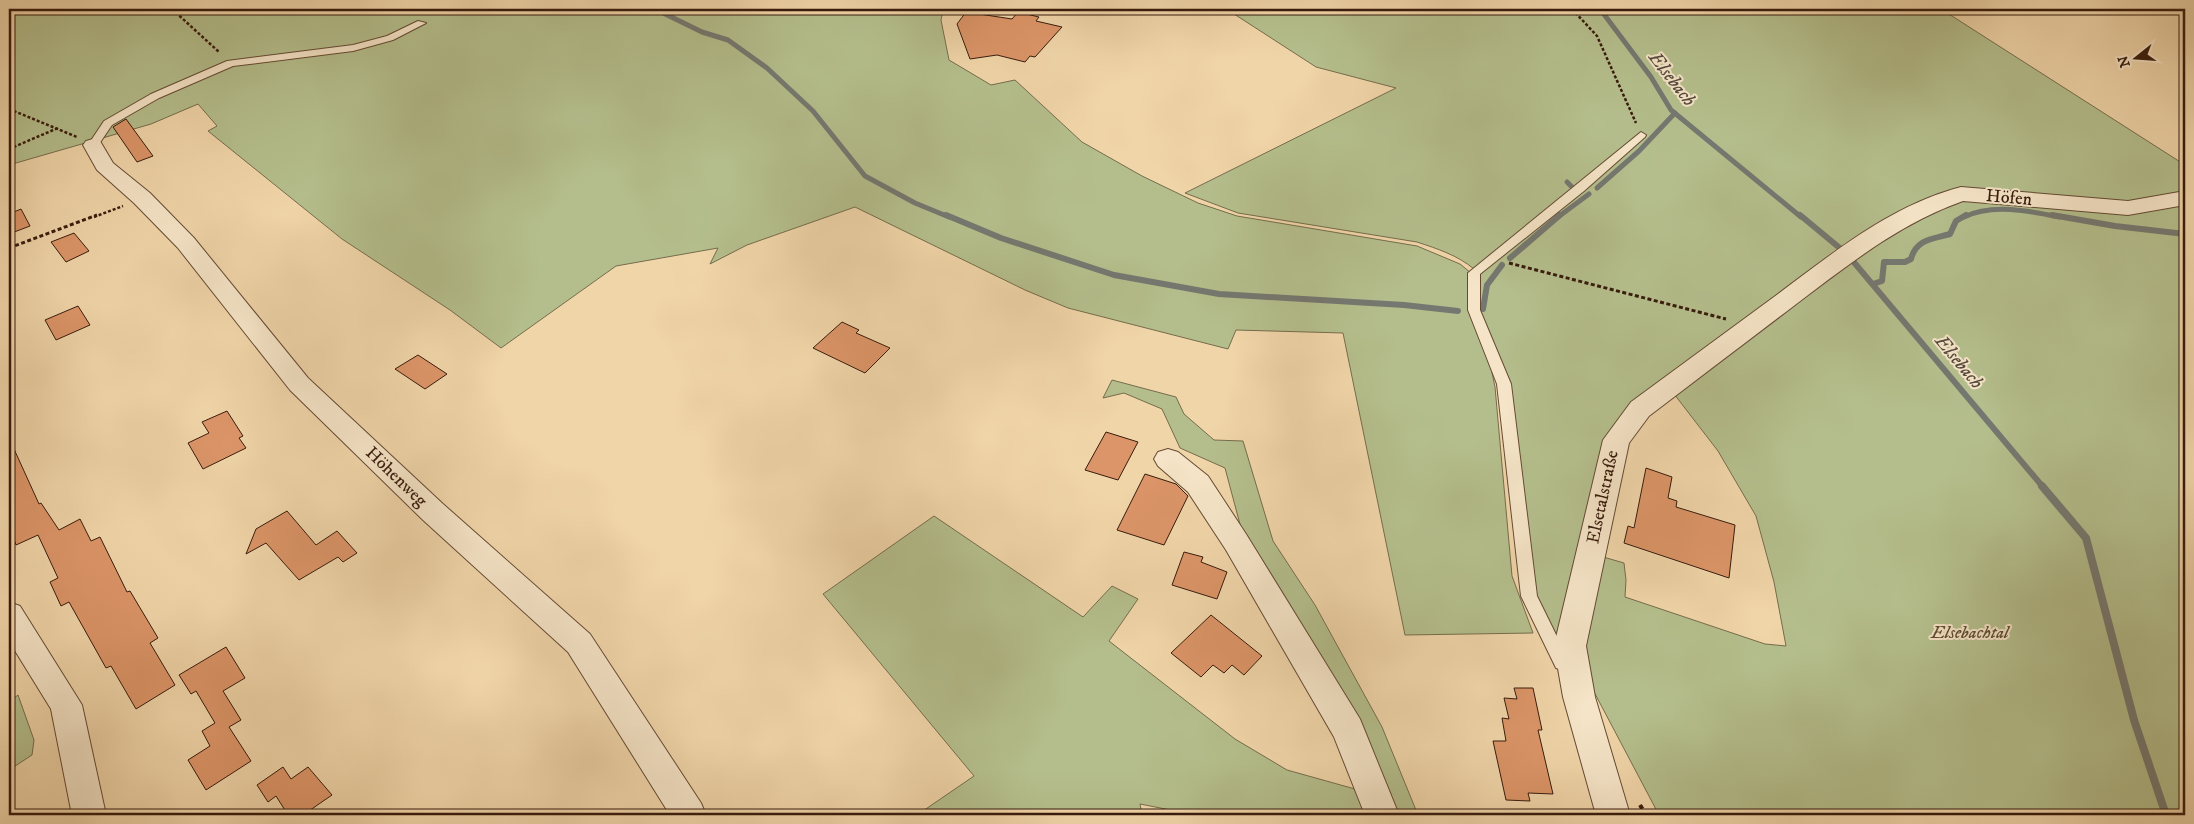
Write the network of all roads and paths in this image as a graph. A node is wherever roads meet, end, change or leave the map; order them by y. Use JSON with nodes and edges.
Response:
{"nodes":[{"id":1,"x":172,"y":9,"type":"edge"},
{"id":2,"x":1572,"y":9,"type":"edge"},
{"id":3,"x":421,"y":23,"type":"dead end"},
{"id":4,"x":231,"y":63,"type":"junction"},
{"id":5,"x":9,"y":109,"type":"edge"},
{"id":6,"x":58,"y":128,"type":"junction"},
{"id":7,"x":1641,"y":135,"type":"joint"},
{"id":8,"x":93,"y":145,"type":"junction"},
{"id":9,"x":9,"y":149,"type":"edge"},
{"id":10,"x":142,"y":198,"type":"junction"},
{"id":11,"x":2185,"y":198,"type":"edge"},
{"id":12,"x":9,"y":248,"type":"edge"},
{"id":13,"x":1847,"y":254,"type":"joint"},
{"id":14,"x":1492,"y":259,"type":"junction"},
{"id":15,"x":1751,"y":326,"type":"junction"},
{"id":16,"x":1168,"y":459,"type":"dead end"},
{"id":17,"x":9,"y":615,"type":"edge"},
{"id":18,"x":1579,"y":697,"type":"junction"},
{"id":19,"x":89,"y":815,"type":"edge"},
{"id":20,"x":689,"y":815,"type":"edge"},
{"id":21,"x":1382,"y":815,"type":"edge"},
{"id":22,"x":1613,"y":815,"type":"edge"}],
"edges":[{"from":1,"to":4,"type":"path"},
{"from":2,"to":7,"type":"path"},
{"from":3,"to":4,"type":"lane"},
{"from":4,"to":8,"type":"lane"},
{"from":5,"to":6,"type":"path"},
{"from":6,"to":8,"type":"path"},
{"from":6,"to":9,"type":"path"},
{"from":7,"to":14,"type":"lane"},
{"from":8,"to":10,"type":"street","name":"Höhenweg"},
{"from":10,"to":12,"type":"path"},
{"from":10,"to":20,"type":"street","name":"Höhenweg"},
{"from":11,"to":13,"type":"street","name":"Höfen"},
{"from":13,"to":15,"type":"street","name":"Elsetalstraße"},
{"from":14,"to":15,"type":"path"},
{"from":14,"to":18,"type":"lane"},
{"from":15,"to":18,"type":"street","name":"Elsetalstraße"},
{"from":16,"to":21,"type":"street"},
{"from":17,"to":19,"type":"street"},
{"from":18,"to":22,"type":"street","name":"Elsetalstraße"}]}
